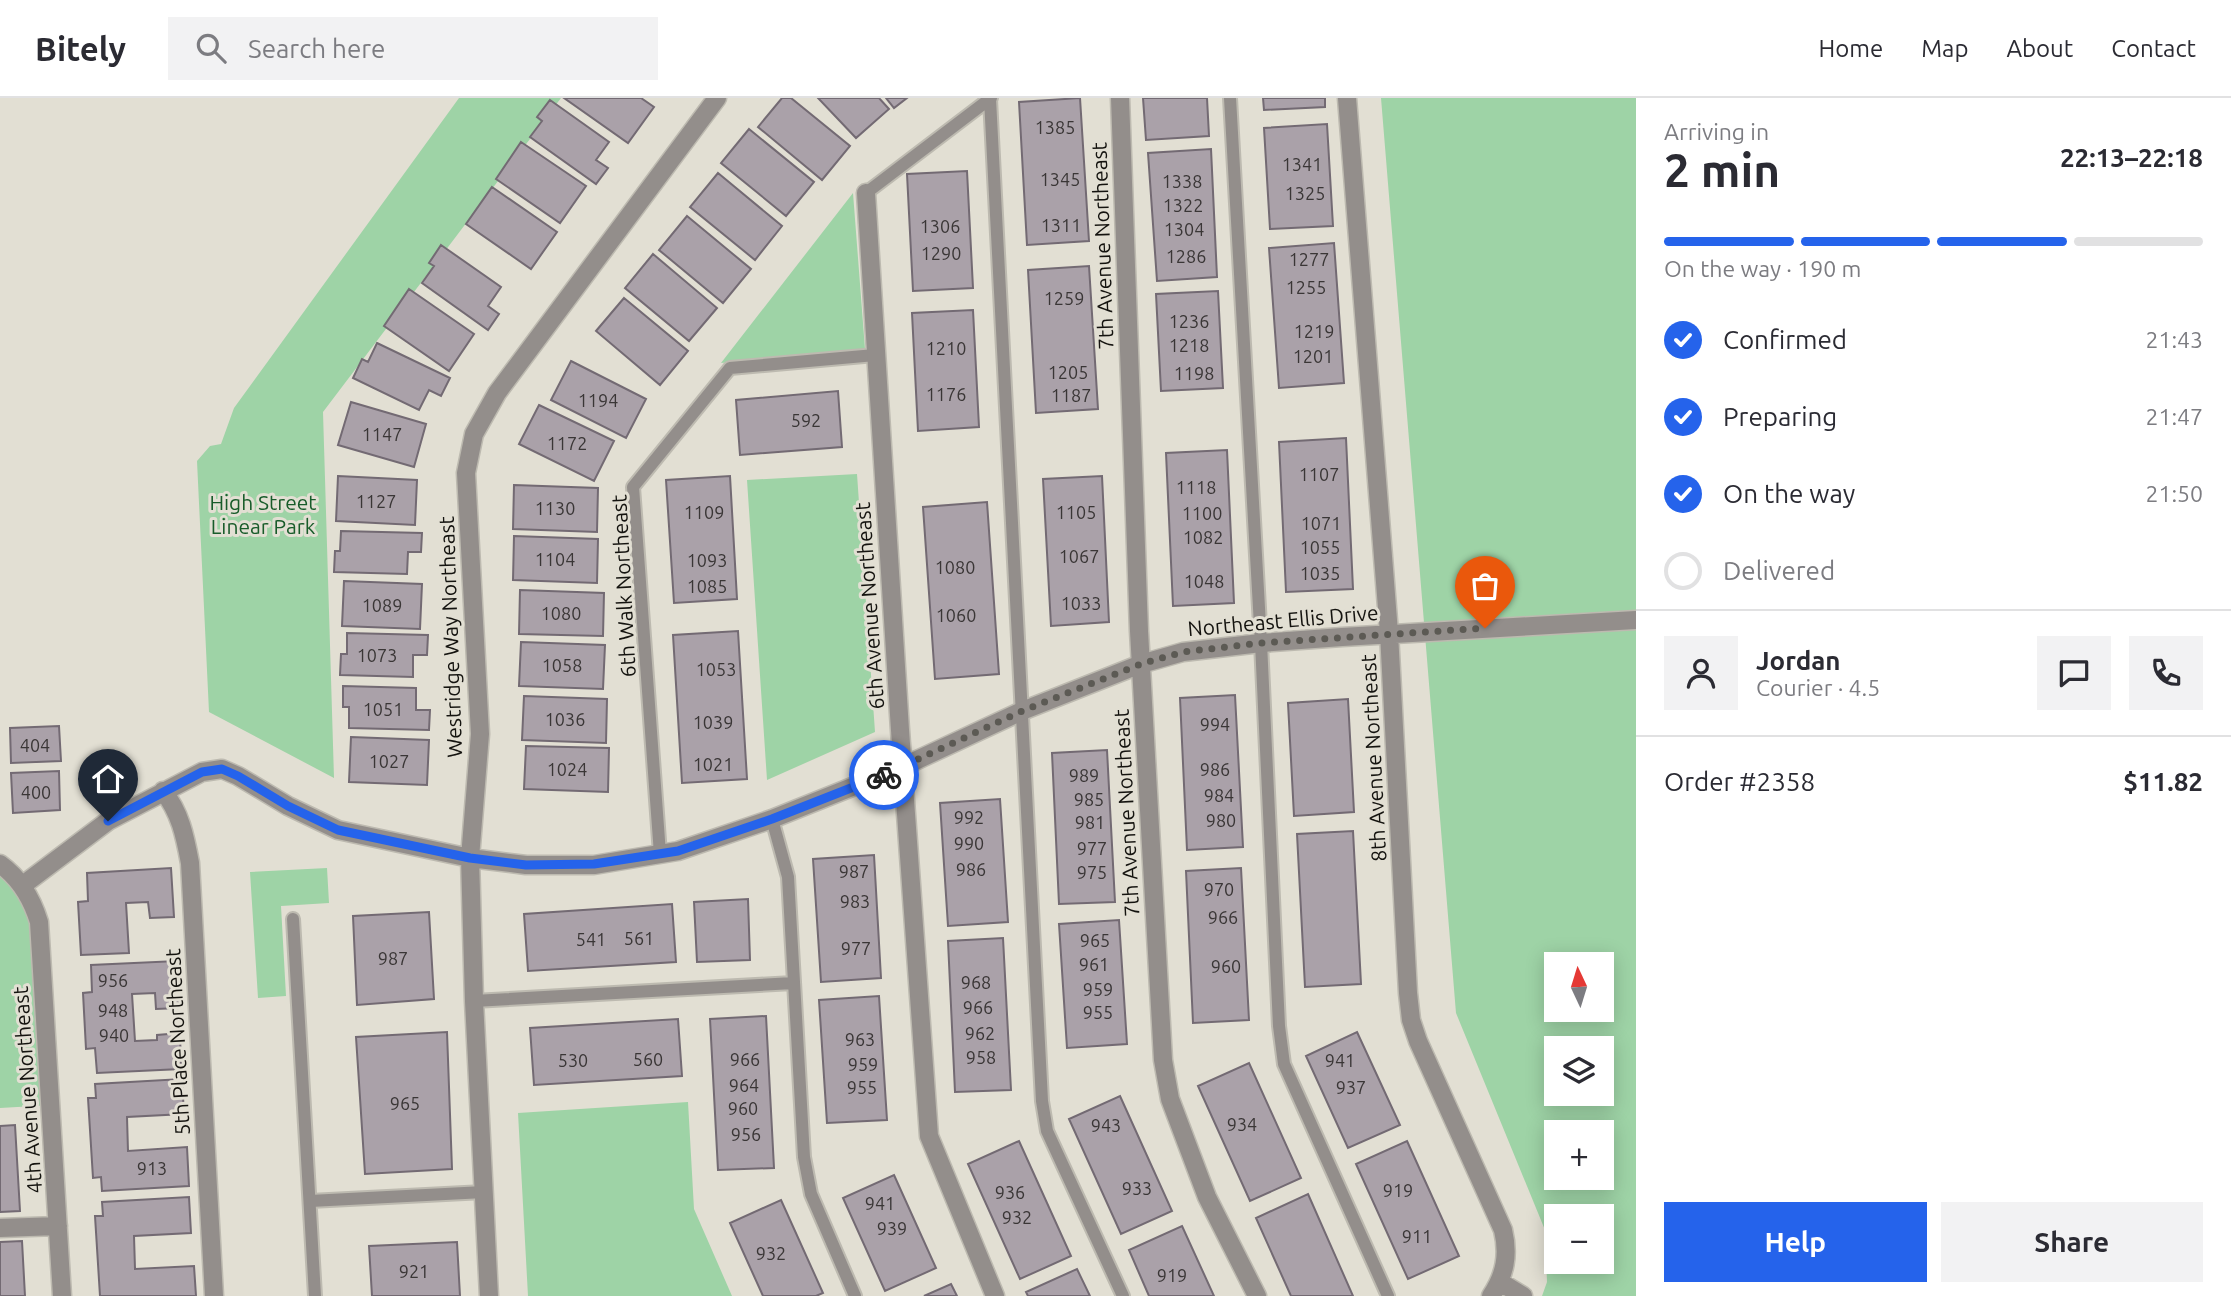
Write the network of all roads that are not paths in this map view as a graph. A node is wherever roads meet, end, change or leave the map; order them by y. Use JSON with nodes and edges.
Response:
{"nodes":[{"id":1,"x":717,"y":98,"type":"edge"},
{"id":2,"x":1120,"y":98,"type":"edge"},
{"id":3,"x":1230,"y":98,"type":"edge"},
{"id":4,"x":1347,"y":98,"type":"edge"},
{"id":5,"x":990,"y":99,"type":"edge"},
{"id":6,"x":866,"y":193,"type":"joint"},
{"id":7,"x":875,"y":355,"type":"junction"},
{"id":8,"x":1636,"y":620,"type":"edge"},
{"id":9,"x":1614,"y":621,"type":"junction"},
{"id":10,"x":1636,"y":631,"type":"edge"},
{"id":11,"x":1390,"y":633,"type":"junction"},
{"id":12,"x":1261,"y":643,"type":"junction"},
{"id":13,"x":1141,"y":664,"type":"junction"},
{"id":14,"x":1022,"y":711,"type":"junction"},
{"id":15,"x":902,"y":767,"type":"junction"},
{"id":16,"x":163,"y":791,"type":"junction"},
{"id":17,"x":772,"y":819,"type":"junction"},
{"id":18,"x":660,"y":854,"type":"junction"},
{"id":19,"x":470,"y":858,"type":"junction"},
{"id":20,"x":0,"y":864,"type":"edge"},
{"id":21,"x":23,"y":886,"type":"junction"},
{"id":22,"x":293,"y":919,"type":"dead end"},
{"id":23,"x":793,"y":983,"type":"junction"},
{"id":24,"x":474,"y":1001,"type":"junction"},
{"id":25,"x":484,"y":1192,"type":"junction"},
{"id":26,"x":310,"y":1201,"type":"junction"},
{"id":27,"x":58,"y":1226,"type":"junction"},
{"id":28,"x":0,"y":1228,"type":"edge"},
{"id":29,"x":1496,"y":1289,"type":"edge"},
{"id":30,"x":62,"y":1296,"type":"edge"},
{"id":31,"x":214,"y":1296,"type":"edge"},
{"id":32,"x":315,"y":1296,"type":"edge"},
{"id":33,"x":489,"y":1296,"type":"edge"},
{"id":34,"x":855,"y":1296,"type":"edge"},
{"id":35,"x":995,"y":1296,"type":"edge"},
{"id":36,"x":1123,"y":1296,"type":"edge"},
{"id":37,"x":1257,"y":1296,"type":"edge"},
{"id":38,"x":1388,"y":1296,"type":"edge"},
{"id":39,"x":1523,"y":1296,"type":"edge"}],
"edges":[{"from":1,"to":19,"type":"street","name":"Westridge Way Northeast"},
{"from":2,"to":13,"type":"street","name":"7th Avenue Northeast"},
{"from":3,"to":12,"type":"lane"},
{"from":4,"to":11,"type":"street","name":"8th Avenue Northeast"},
{"from":5,"to":6,"type":"lane"},
{"from":5,"to":14,"type":"lane"},
{"from":6,"to":7,"type":"street","name":"6th Avenue Northeast"},
{"from":7,"to":15,"type":"street","name":"6th Avenue Northeast"},
{"from":7,"to":18,"type":"lane","name":"6th Walk Northeast"},
{"from":8,"to":9,"type":"street","name":"Northeast Ellis Drive"},
{"from":9,"to":10,"type":"street"},
{"from":9,"to":11,"type":"street","name":"Northeast Ellis Drive"},
{"from":11,"to":12,"type":"street","name":"Northeast Ellis Drive"},
{"from":11,"to":29,"type":"street","name":"8th Avenue Northeast"},
{"from":12,"to":13,"type":"street","name":"Northeast Ellis Drive"},
{"from":12,"to":38,"type":"lane"},
{"from":13,"to":14,"type":"street","name":"Northeast Ellis Drive"},
{"from":13,"to":37,"type":"street","name":"7th Avenue Northeast"},
{"from":14,"to":15,"type":"street","name":"Northeast Ellis Drive"},
{"from":14,"to":36,"type":"lane"},
{"from":15,"to":17,"type":"street","name":"Northeast Ellis Drive"},
{"from":15,"to":35,"type":"street","name":"6th Avenue Northeast"},
{"from":16,"to":19,"type":"street","name":"Northeast Ellis Drive"},
{"from":16,"to":21,"type":"street"},
{"from":16,"to":31,"type":"street","name":"5th Place Northeast"},
{"from":17,"to":18,"type":"street","name":"Northeast Ellis Drive"},
{"from":17,"to":23,"type":"lane"},
{"from":18,"to":19,"type":"street","name":"Northeast Ellis Drive"},
{"from":19,"to":24,"type":"street","name":"Westridge Way Northeast"},
{"from":20,"to":21,"type":"street"},
{"from":21,"to":27,"type":"street","name":"4th Avenue Northeast"},
{"from":22,"to":26,"type":"lane"},
{"from":23,"to":24,"type":"lane"},
{"from":23,"to":34,"type":"lane"},
{"from":24,"to":25,"type":"street","name":"Westridge Way Northeast"},
{"from":25,"to":26,"type":"lane"},
{"from":25,"to":33,"type":"street","name":"Westridge Way Northeast"},
{"from":26,"to":32,"type":"lane"},
{"from":27,"to":28,"type":"street"},
{"from":27,"to":30,"type":"street","name":"4th Avenue Northeast"},
{"from":29,"to":39,"type":"street"}]}
